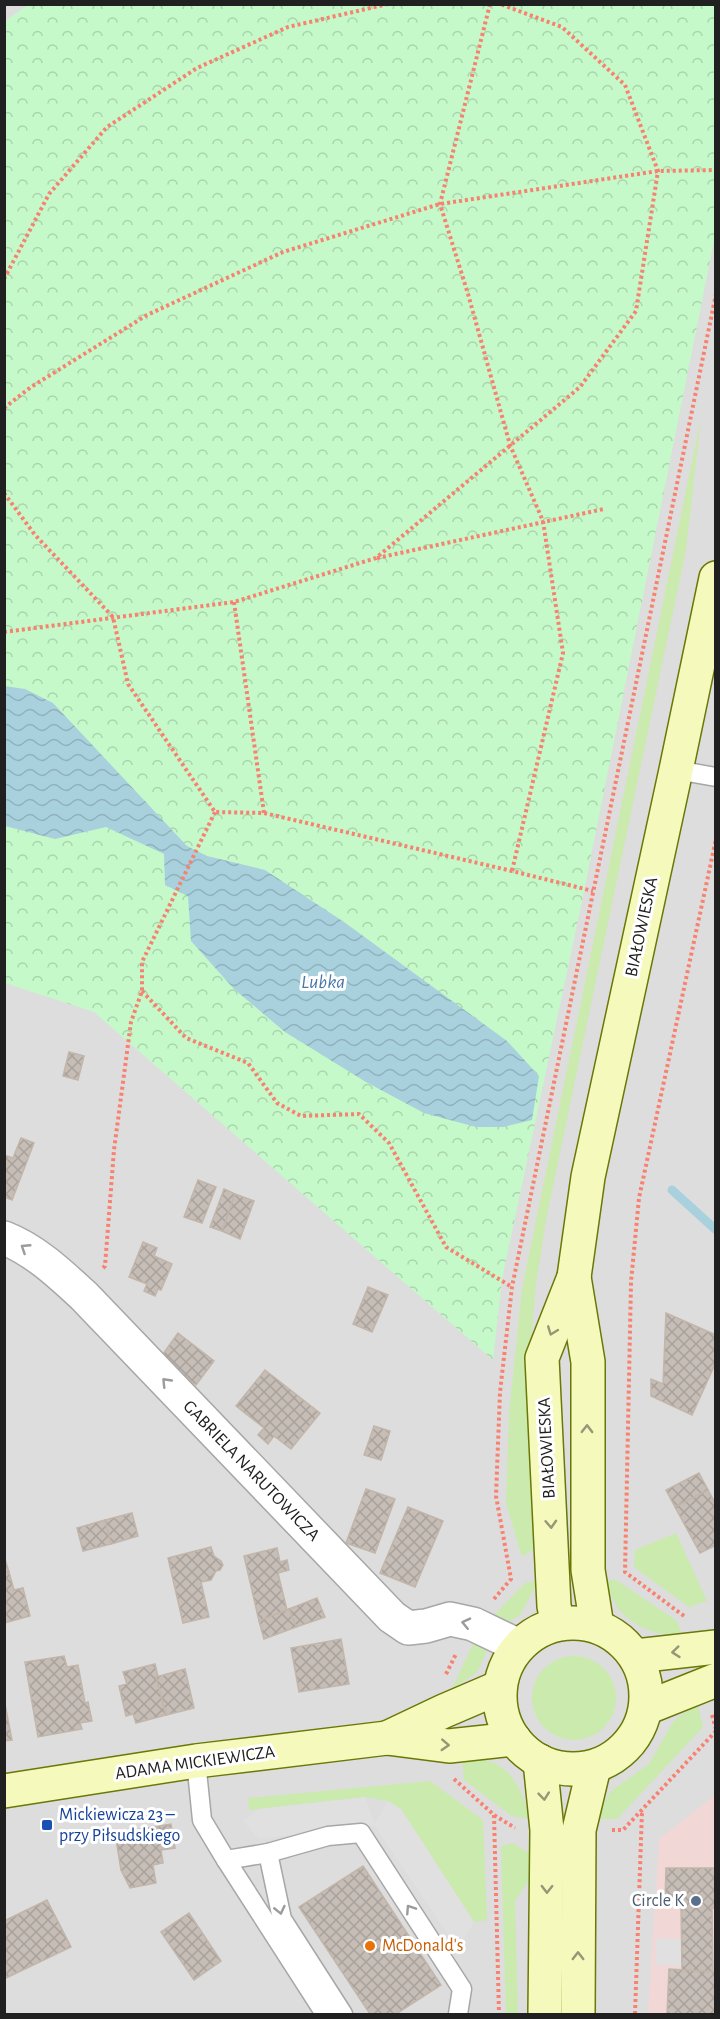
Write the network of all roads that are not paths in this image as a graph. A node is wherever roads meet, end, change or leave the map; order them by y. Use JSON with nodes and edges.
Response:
{"nodes":[{"id":1,"x":716,"y":578,"type":"edge"},
{"id":2,"x":676,"y":770,"type":"junction"},
{"id":3,"x":716,"y":777,"type":"edge"},
{"id":4,"x":4,"y":1238,"type":"edge"},
{"id":5,"x":574,"y":1277,"type":"junction"},
{"id":6,"x":558,"y":1624,"type":"junction"},
{"id":7,"x":597,"y":1626,"type":"junction"},
{"id":8,"x":519,"y":1646,"type":"junction"},
{"id":9,"x":716,"y":1647,"type":"edge"},
{"id":10,"x":636,"y":1656,"type":"junction"},
{"id":11,"x":716,"y":1680,"type":"edge"},
{"id":12,"x":500,"y":1687,"type":"junction"},
{"id":13,"x":646,"y":1708,"type":"junction"},
{"id":14,"x":387,"y":1738,"type":"junction"},
{"id":15,"x":514,"y":1739,"type":"junction"},
{"id":16,"x":196,"y":1761,"type":"junction"},
{"id":17,"x":540,"y":1761,"type":"junction"},
{"id":18,"x":594,"y":1767,"type":"junction"},
{"id":19,"x":4,"y":1791,"type":"edge"},
{"id":20,"x":268,"y":1853,"type":"junction"},
{"id":21,"x":226,"y":1860,"type":"junction"},
{"id":22,"x":325,"y":2014,"type":"edge"},
{"id":23,"x":343,"y":2014,"type":"edge"},
{"id":24,"x":458,"y":2014,"type":"edge"},
{"id":25,"x":545,"y":2014,"type":"edge"},
{"id":26,"x":578,"y":2014,"type":"edge"}],
"edges":[{"from":1,"to":2,"type":"main road","name":"BIAŁOWIESKA"},
{"from":2,"to":3,"type":"lane"},
{"from":2,"to":5,"type":"main road","name":"BIAŁOWIESKA"},
{"from":8,"to":4,"type":"street","name":"GABRIELA NARUTOWICZA","one_way":true},
{"from":5,"to":6,"type":"main road","name":"BIAŁOWIESKA","one_way":true},
{"from":7,"to":5,"type":"main road","name":"BIAŁOWIESKA","one_way":true},
{"from":6,"to":7,"type":"main road"},
{"from":6,"to":8,"type":"main road"},
{"from":7,"to":10,"type":"main road"},
{"from":8,"to":12,"type":"main road"},
{"from":9,"to":10,"type":"main road","one_way":true},
{"from":10,"to":13,"type":"main road"},
{"from":11,"to":13,"type":"main road"},
{"from":12,"to":14,"type":"main road","name":"ADAMA MICKIEWICZA"},
{"from":12,"to":15,"type":"main road"},
{"from":13,"to":18,"type":"main road"},
{"from":14,"to":15,"type":"main road","name":"ADAMA MICKIEWICZA","one_way":true},
{"from":14,"to":16,"type":"main road","name":"ADAMA MICKIEWICZA"},
{"from":15,"to":17,"type":"main road"},
{"from":16,"to":19,"type":"main road","name":"ADAMA MICKIEWICZA"},
{"from":16,"to":21,"type":"lane"},
{"from":17,"to":18,"type":"main road"},
{"from":17,"to":25,"type":"main road","one_way":true},
{"from":26,"to":18,"type":"main road","one_way":true},
{"from":20,"to":21,"type":"lane"},
{"from":20,"to":23,"type":"lane","one_way":true},
{"from":24,"to":20,"type":"lane","one_way":true},
{"from":21,"to":22,"type":"lane"}]}
